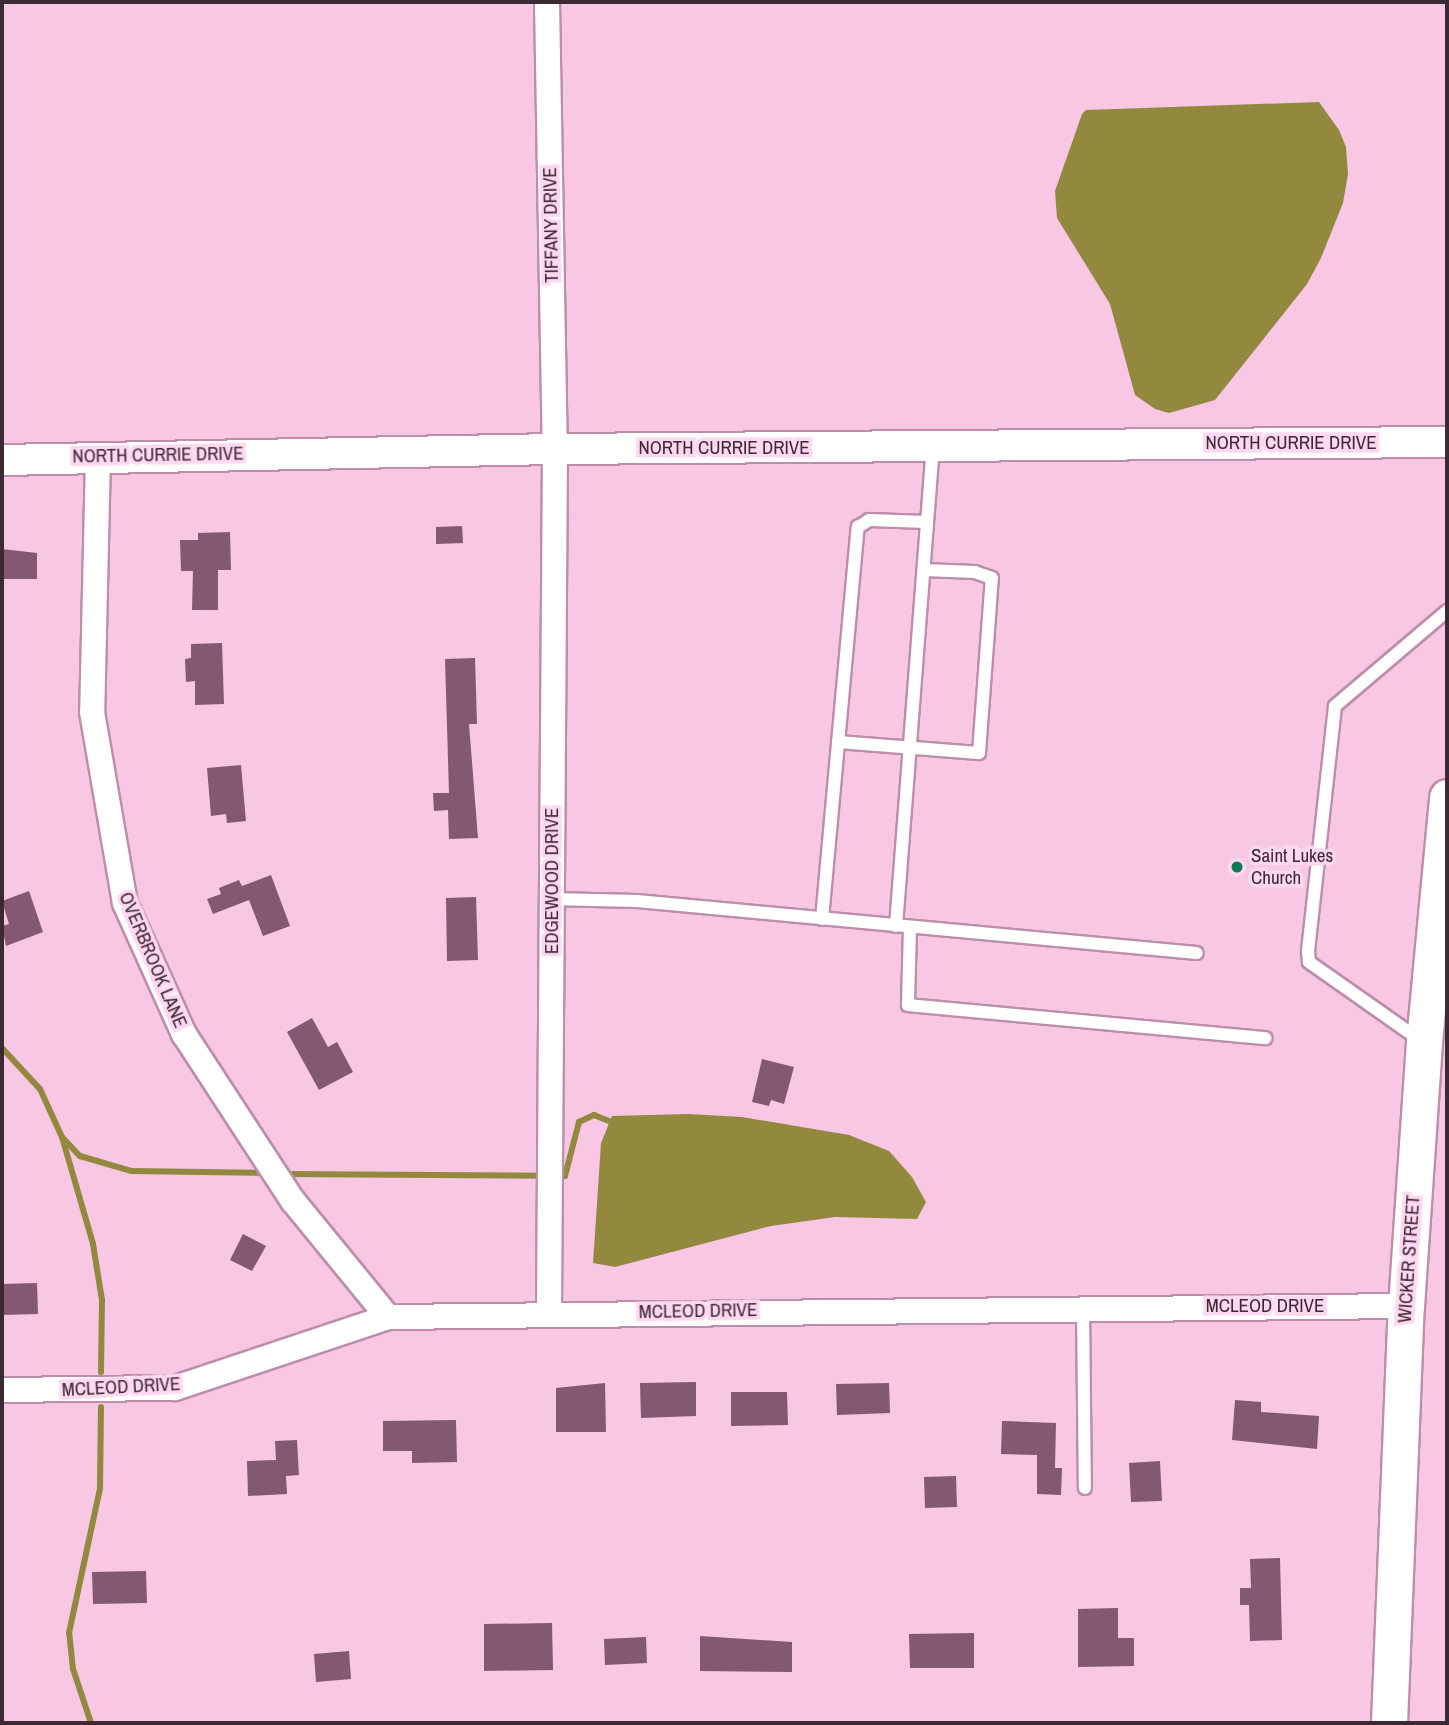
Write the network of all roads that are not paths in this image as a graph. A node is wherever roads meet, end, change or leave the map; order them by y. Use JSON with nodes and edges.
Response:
{"nodes":[{"id":1,"x":547,"y":2,"type":"edge"},
{"id":2,"x":1447,"y":442,"type":"edge"},
{"id":3,"x":933,"y":446,"type":"junction"},
{"id":4,"x":555,"y":449,"type":"junction"},
{"id":5,"x":98,"y":456,"type":"junction"},
{"id":6,"x":2,"y":460,"type":"edge"},
{"id":7,"x":927,"y":522,"type":"junction"},
{"id":8,"x":924,"y":570,"type":"junction"},
{"id":9,"x":1447,"y":611,"type":"edge"},
{"id":10,"x":838,"y":742,"type":"junction"},
{"id":11,"x":909,"y":749,"type":"junction"},
{"id":12,"x":1447,"y":797,"type":"edge"},
{"id":13,"x":1443,"y":889,"type":"edge"},
{"id":14,"x":551,"y":899,"type":"junction"},
{"id":15,"x":822,"y":919,"type":"junction"},
{"id":16,"x":896,"y":926,"type":"junction"},
{"id":17,"x":910,"y":927,"type":"junction"},
{"id":18,"x":1197,"y":953,"type":"dead end"},
{"id":19,"x":1265,"y":1038,"type":"dead end"},
{"id":20,"x":1424,"y":1042,"type":"junction"},
{"id":21,"x":1083,"y":1306,"type":"junction"},
{"id":22,"x":1406,"y":1306,"type":"junction"},
{"id":23,"x":549,"y":1313,"type":"junction"},
{"id":24,"x":388,"y":1317,"type":"junction"},
{"id":25,"x":2,"y":1390,"type":"edge"},
{"id":26,"x":1085,"y":1488,"type":"dead end"},
{"id":27,"x":1389,"y":1723,"type":"edge"}],
"edges":[{"from":1,"to":4,"type":"street","name":"TIFFANY DRIVE"},
{"from":2,"to":3,"type":"street","name":"NORTH CURRIE DRIVE"},
{"from":3,"to":4,"type":"street","name":"NORTH CURRIE DRIVE"},
{"from":3,"to":7,"type":"lane"},
{"from":4,"to":5,"type":"street","name":"NORTH CURRIE DRIVE"},
{"from":4,"to":14,"type":"street","name":"EDGEWOOD DRIVE"},
{"from":5,"to":6,"type":"street","name":"NORTH CURRIE DRIVE"},
{"from":5,"to":24,"type":"street","name":"OVERBROOK LANE"},
{"from":7,"to":8,"type":"lane"},
{"from":7,"to":10,"type":"lane"},
{"from":8,"to":11,"type":"lane"},
{"from":8,"to":11,"type":"lane"},
{"from":9,"to":20,"type":"lane"},
{"from":10,"to":11,"type":"lane"},
{"from":10,"to":15,"type":"lane"},
{"from":11,"to":16,"type":"lane"},
{"from":12,"to":13,"type":"main road","name":"WICKER STREET"},
{"from":13,"to":20,"type":"main road","name":"WICKER STREET"},
{"from":14,"to":15,"type":"lane"},
{"from":14,"to":23,"type":"street","name":"EDGEWOOD DRIVE"},
{"from":15,"to":16,"type":"lane"},
{"from":16,"to":17,"type":"lane"},
{"from":17,"to":18,"type":"lane"},
{"from":17,"to":19,"type":"lane"},
{"from":20,"to":22,"type":"main road","name":"WICKER STREET"},
{"from":21,"to":22,"type":"street","name":"MCLEOD DRIVE"},
{"from":21,"to":23,"type":"street","name":"MCLEOD DRIVE"},
{"from":21,"to":26,"type":"lane"},
{"from":22,"to":27,"type":"main road","name":"WICKER STREET"},
{"from":23,"to":24,"type":"street","name":"MCLEOD DRIVE"},
{"from":24,"to":25,"type":"street","name":"MCLEOD DRIVE"}]}
